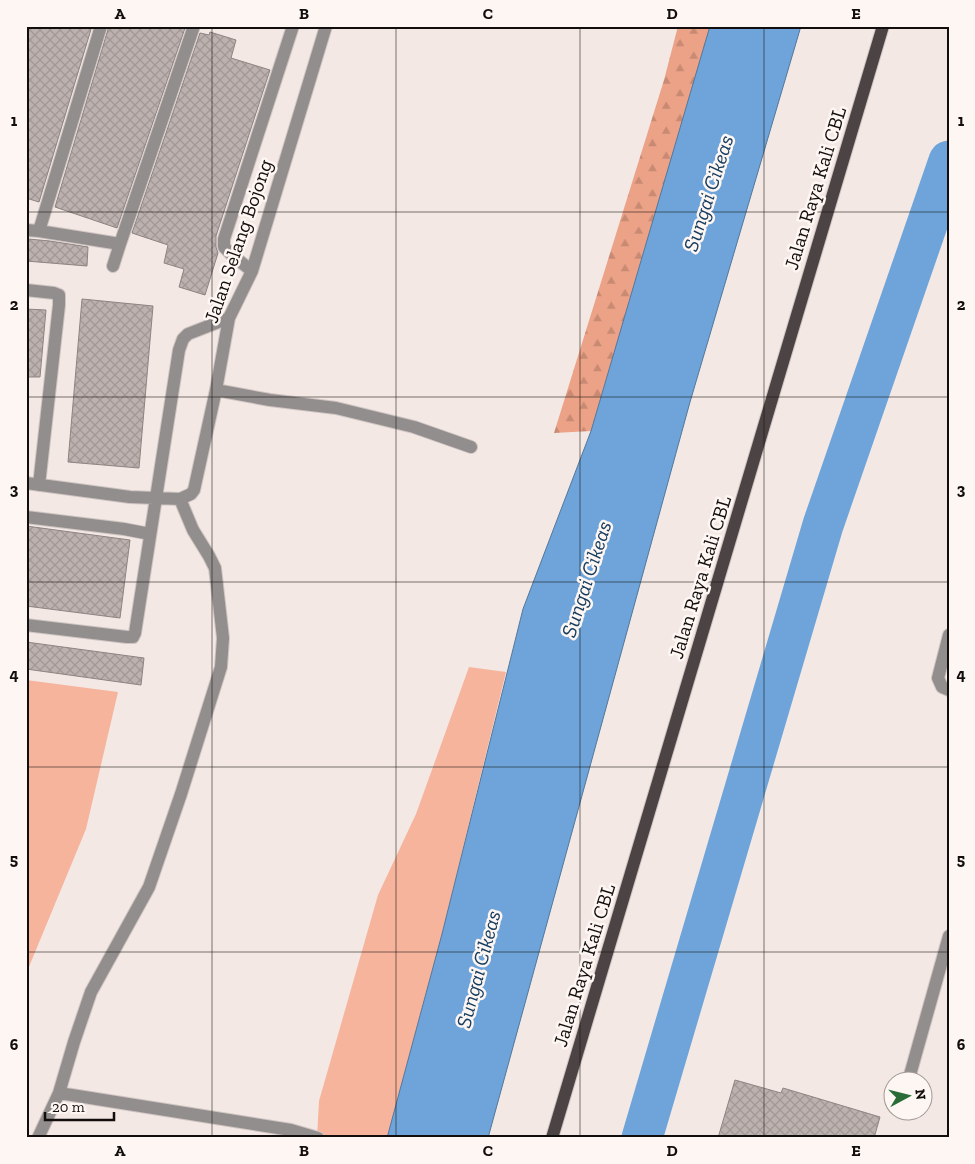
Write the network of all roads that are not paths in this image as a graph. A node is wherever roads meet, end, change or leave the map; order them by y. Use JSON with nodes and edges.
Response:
{"nodes":[{"id":1,"x":101,"y":26,"type":"edge"},
{"id":2,"x":194,"y":26,"type":"edge"},
{"id":3,"x":293,"y":26,"type":"edge"},
{"id":4,"x":326,"y":26,"type":"edge"},
{"id":5,"x":883,"y":26,"type":"edge"},
{"id":6,"x":33,"y":230,"type":"edge"},
{"id":7,"x":120,"y":244,"type":"junction"},
{"id":8,"x":113,"y":266,"type":"dead end"},
{"id":9,"x":252,"y":271,"type":"junction"},
{"id":10,"x":26,"y":290,"type":"edge"},
{"id":11,"x":229,"y":318,"type":"junction"},
{"id":12,"x":216,"y":390,"type":"junction"},
{"id":13,"x":471,"y":447,"type":"dead end"},
{"id":14,"x":33,"y":484,"type":"edge"},
{"id":15,"x":180,"y":498,"type":"junction"},
{"id":16,"x":156,"y":502,"type":"junction"},
{"id":17,"x":26,"y":517,"type":"edge"},
{"id":18,"x":151,"y":530,"type":"junction"},
{"id":19,"x":26,"y":625,"type":"edge"},
{"id":20,"x":949,"y":635,"type":"edge"},
{"id":21,"x":949,"y":690,"type":"edge"},
{"id":22,"x":949,"y":936,"type":"edge"},
{"id":23,"x":911,"y":1072,"type":"edge"},
{"id":24,"x":59,"y":1094,"type":"junction"},
{"id":25,"x":38,"y":1138,"type":"edge"},
{"id":26,"x":318,"y":1138,"type":"edge"},
{"id":27,"x":552,"y":1138,"type":"edge"}],
"edges":[{"from":1,"to":6,"type":"street"},
{"from":2,"to":7,"type":"street"},
{"from":3,"to":9,"type":"street"},
{"from":4,"to":9,"type":"street","name":"Jalan Selang Bojong"},
{"from":5,"to":27,"type":"main road","name":"Jalan Raya Kali CBL"},
{"from":6,"to":7,"type":"street"},
{"from":7,"to":8,"type":"street"},
{"from":9,"to":11,"type":"street","name":"Jalan Selang Bojong"},
{"from":10,"to":14,"type":"street"},
{"from":11,"to":12,"type":"street","name":"Jalan Selang Bojong"},
{"from":11,"to":16,"type":"street"},
{"from":12,"to":13,"type":"street"},
{"from":12,"to":15,"type":"street","name":"Jalan Selang Bojong"},
{"from":14,"to":16,"type":"street"},
{"from":15,"to":16,"type":"street"},
{"from":15,"to":24,"type":"street"},
{"from":16,"to":18,"type":"street"},
{"from":17,"to":18,"type":"street"},
{"from":18,"to":19,"type":"street"},
{"from":20,"to":21,"type":"street"},
{"from":22,"to":23,"type":"street"},
{"from":24,"to":25,"type":"street"},
{"from":24,"to":26,"type":"street"}]}
